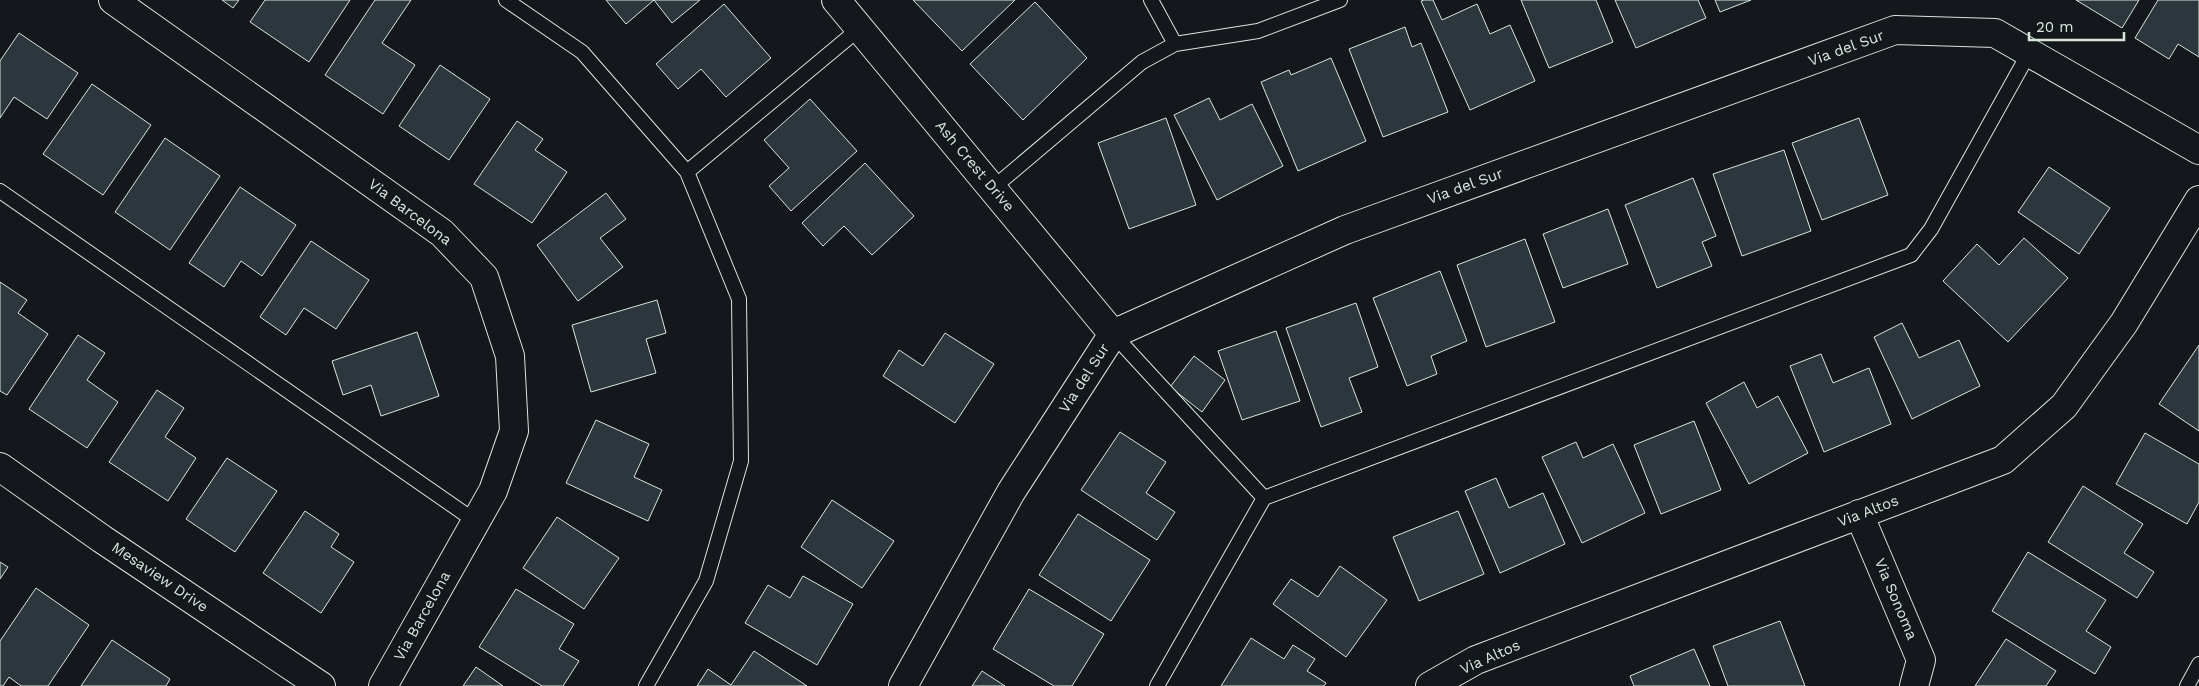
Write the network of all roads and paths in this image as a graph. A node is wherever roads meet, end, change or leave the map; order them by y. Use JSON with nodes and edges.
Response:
{"nodes":[{"id":1,"x":113,"y":0,"type":"edge"},
{"id":2,"x":506,"y":0,"type":"edge"},
{"id":3,"x":836,"y":0,"type":"edge"},
{"id":4,"x":1151,"y":0,"type":"edge"},
{"id":5,"x":1340,"y":0,"type":"edge"},
{"id":6,"x":860,"y":28,"type":"junction"},
{"id":7,"x":1175,"y":44,"type":"junction"},
{"id":8,"x":2029,"y":53,"type":"junction"},
{"id":9,"x":2199,"y":150,"type":"edge"},
{"id":10,"x":688,"y":172,"type":"junction"},
{"id":11,"x":993,"y":188,"type":"junction"},
{"id":12,"x":0,"y":191,"type":"edge"},
{"id":13,"x":2199,"y":200,"type":"edge"},
{"id":14,"x":1113,"y":334,"type":"junction"},
{"id":15,"x":0,"y":467,"type":"edge"},
{"id":16,"x":1264,"y":498,"type":"junction"},
{"id":17,"x":1859,"y":514,"type":"junction"},
{"id":18,"x":476,"y":521,"type":"junction"},
{"id":19,"x":2199,"y":664,"type":"edge"},
{"id":20,"x":321,"y":686,"type":"edge"},
{"id":21,"x":383,"y":686,"type":"edge"},
{"id":22,"x":646,"y":686,"type":"edge"},
{"id":23,"x":903,"y":686,"type":"edge"},
{"id":24,"x":1157,"y":686,"type":"edge"},
{"id":25,"x":1430,"y":686,"type":"edge"},
{"id":26,"x":1914,"y":686,"type":"edge"},
{"id":27,"x":2187,"y":686,"type":"edge"}],
"edges":[{"from":1,"to":18,"type":"street","name":"Via Barcelona"},
{"from":2,"to":10,"type":"lane"},
{"from":3,"to":6,"type":"street","name":"Ash Crest Drive"},
{"from":4,"to":7,"type":"lane"},
{"from":5,"to":7,"type":"lane"},
{"from":6,"to":10,"type":"lane"},
{"from":6,"to":11,"type":"street","name":"Ash Crest Drive"},
{"from":7,"to":11,"type":"lane"},
{"from":8,"to":9,"type":"street","name":"Via del Sur"},
{"from":8,"to":14,"type":"street","name":"Via del Sur"},
{"from":8,"to":16,"type":"lane"},
{"from":10,"to":22,"type":"lane"},
{"from":11,"to":14,"type":"street","name":"Ash Crest Drive"},
{"from":12,"to":18,"type":"lane"},
{"from":13,"to":17,"type":"street","name":"Via Altos"},
{"from":14,"to":16,"type":"lane"},
{"from":14,"to":23,"type":"street","name":"Via del Sur"},
{"from":15,"to":20,"type":"street","name":"Mesaview Drive"},
{"from":16,"to":24,"type":"lane"},
{"from":17,"to":25,"type":"street","name":"Via Altos"},
{"from":17,"to":26,"type":"street","name":"Via Sonoma"},
{"from":18,"to":21,"type":"street","name":"Via Barcelona"},
{"from":19,"to":27,"type":"lane"}]}
